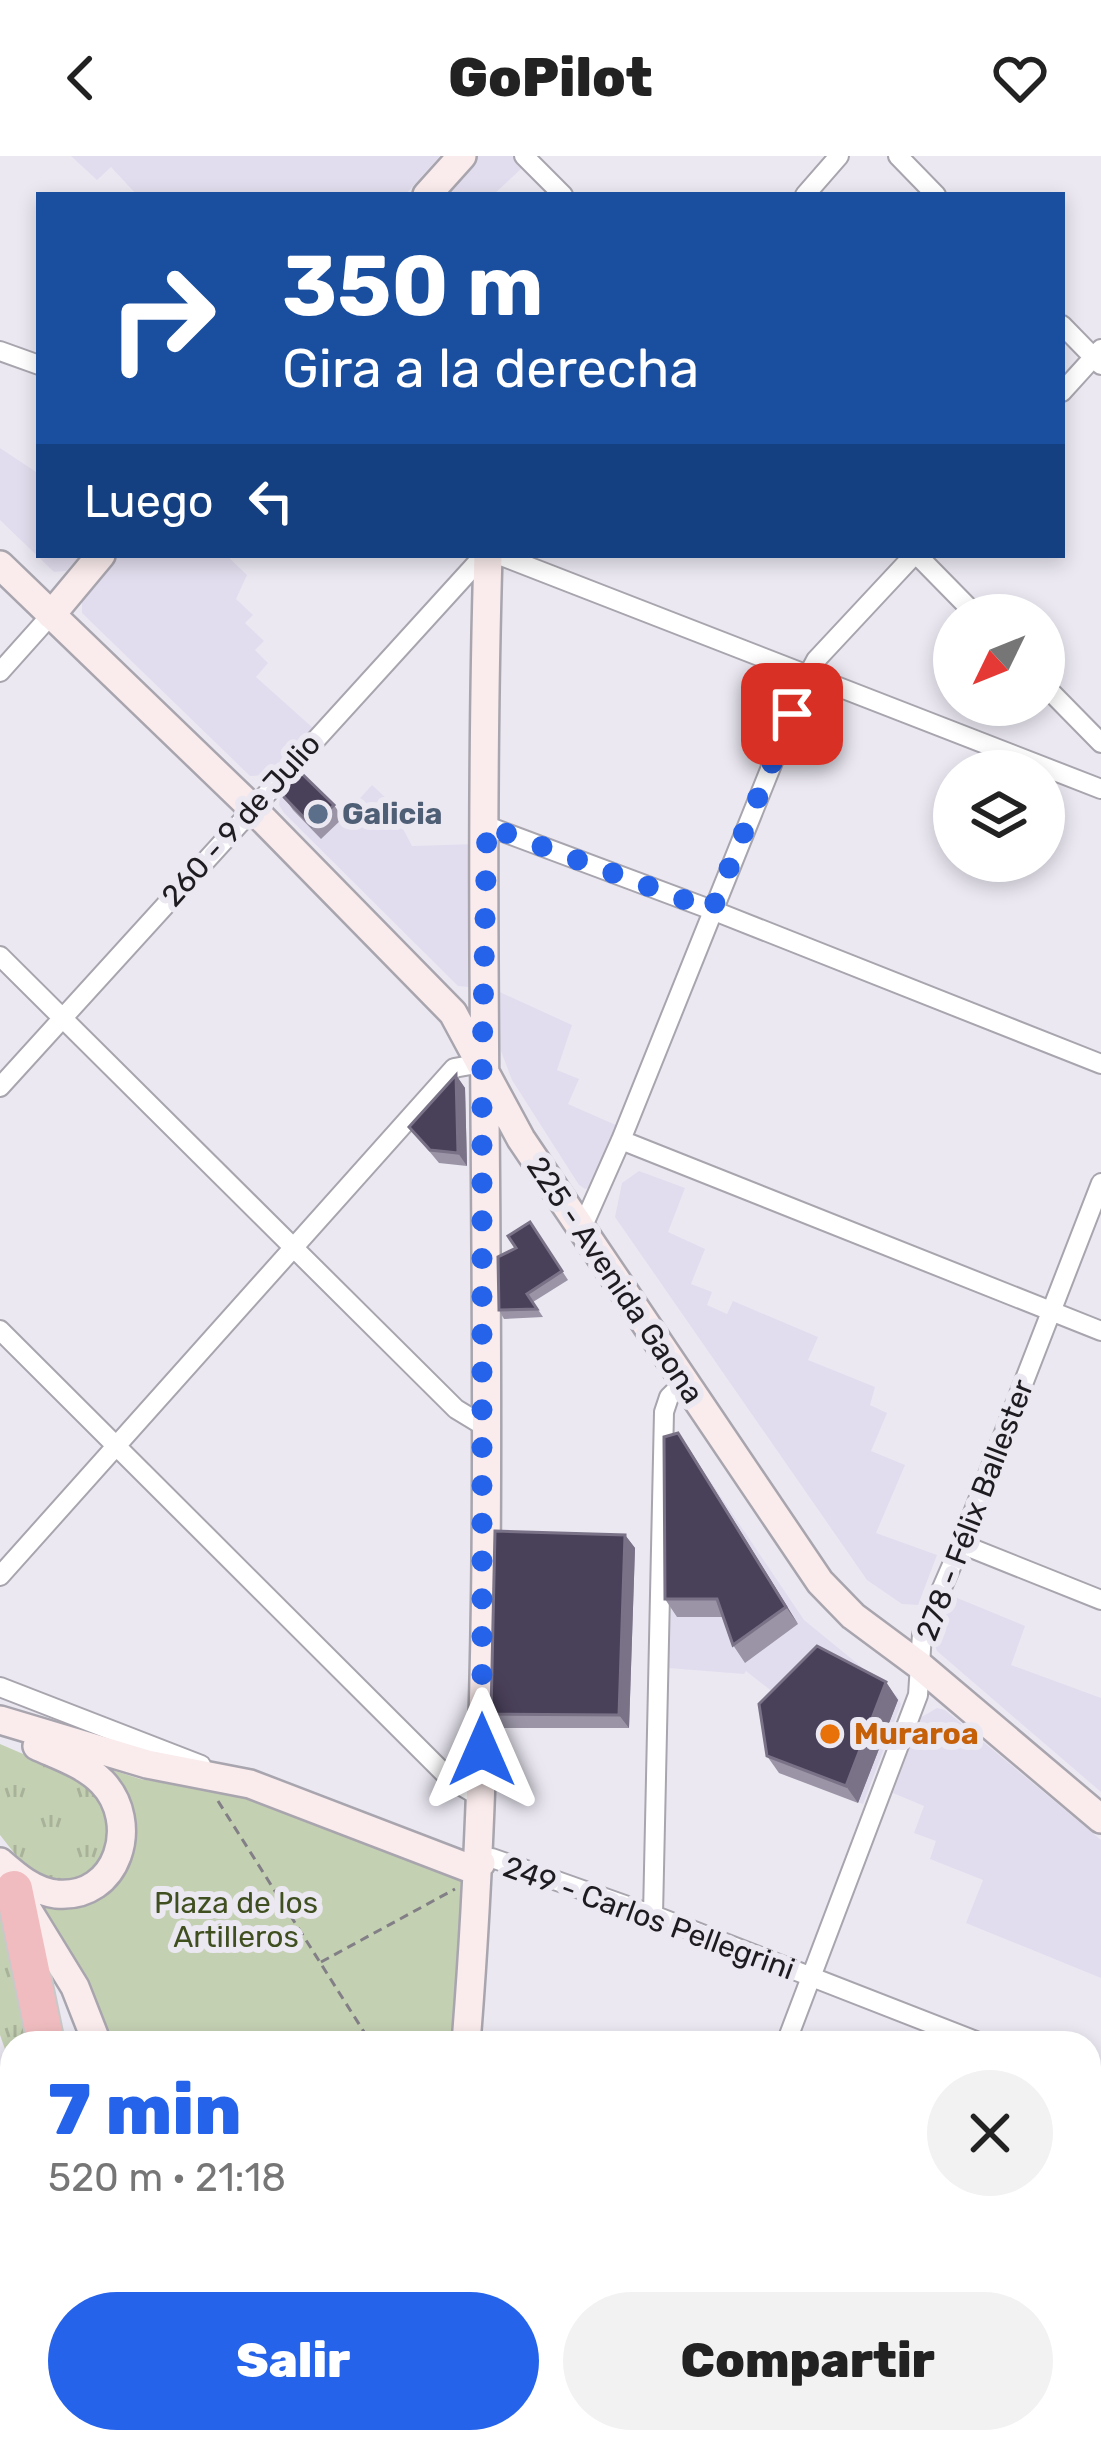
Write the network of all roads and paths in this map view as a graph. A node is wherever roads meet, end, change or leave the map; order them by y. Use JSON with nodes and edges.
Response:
{"nodes":[{"id":1,"x":462,"y":156,"type":"edge"},
{"id":2,"x":524,"y":156,"type":"edge"},
{"id":3,"x":839,"y":156,"type":"edge"},
{"id":4,"x":898,"y":156,"type":"edge"},
{"id":5,"x":430,"y":192,"type":"edge"},
{"id":6,"x":560,"y":192,"type":"edge"},
{"id":7,"x":808,"y":192,"type":"edge"},
{"id":8,"x":933,"y":192,"type":"edge"},
{"id":9,"x":1065,"y":328,"type":"edge"},
{"id":10,"x":0,"y":351,"type":"edge"},
{"id":11,"x":1098,"y":357,"type":"edge"},
{"id":12,"x":36,"y":364,"type":"edge"},
{"id":13,"x":1065,"y":389,"type":"edge"},
{"id":14,"x":98,"y":558,"type":"edge"},
{"id":15,"x":483,"y":558,"type":"edge"},
{"id":16,"x":486,"y":558,"type":"edge"},
{"id":17,"x":507,"y":558,"type":"edge"},
{"id":18,"x":912,"y":558,"type":"edge"},
{"id":19,"x":918,"y":558,"type":"edge"},
{"id":20,"x":0,"y":565,"type":"edge"},
{"id":21,"x":955,"y":594,"type":"edge"},
{"id":22,"x":51,"y":615,"type":"junction"},
{"id":23,"x":0,"y":671,"type":"edge"},
{"id":24,"x":808,"y":675,"type":"junction"},
{"id":25,"x":1065,"y":706,"type":"edge"},
{"id":26,"x":1101,"y":743,"type":"edge"},
{"id":27,"x":1101,"y":789,"type":"edge"},
{"id":28,"x":251,"y":807,"type":"junction"},
{"id":29,"x":487,"y":826,"type":"junction"},
{"id":30,"x":712,"y":910,"type":"junction"},
{"id":31,"x":0,"y":956,"type":"edge"},
{"id":32,"x":62,"y":1017,"type":"junction"},
{"id":33,"x":482,"y":1063,"type":"junction"},
{"id":34,"x":1101,"y":1064,"type":"edge"},
{"id":35,"x":0,"y":1087,"type":"edge"},
{"id":36,"x":621,"y":1140,"type":"junction"},
{"id":37,"x":1101,"y":1183,"type":"edge"},
{"id":38,"x":581,"y":1228,"type":"junction"},
{"id":39,"x":293,"y":1246,"type":"junction"},
{"id":40,"x":1051,"y":1312,"type":"junction"},
{"id":41,"x":0,"y":1330,"type":"edge"},
{"id":42,"x":1101,"y":1331,"type":"edge"},
{"id":43,"x":683,"y":1383,"type":"junction"},
{"id":44,"x":484,"y":1426,"type":"junction"},
{"id":45,"x":116,"y":1446,"type":"junction"},
{"id":46,"x":962,"y":1544,"type":"junction"},
{"id":47,"x":0,"y":1576,"type":"edge"},
{"id":48,"x":1101,"y":1600,"type":"edge"},
{"id":49,"x":919,"y":1665,"type":"junction"},
{"id":50,"x":0,"y":1688,"type":"edge"},
{"id":51,"x":0,"y":1720,"type":"edge"},
{"id":52,"x":0,"y":1730,"type":"edge"},
{"id":53,"x":250,"y":1784,"type":"junction"},
{"id":54,"x":218,"y":1792,"type":"dead end"},
{"id":55,"x":482,"y":1798,"type":"junction"},
{"id":56,"x":1101,"y":1820,"type":"edge"},
{"id":57,"x":5,"y":1873,"type":"edge"},
{"id":58,"x":474,"y":1873,"type":"junction"},
{"id":59,"x":653,"y":1915,"type":"junction"},
{"id":60,"x":319,"y":1962,"type":"junction"},
{"id":61,"x":811,"y":1978,"type":"junction"},
{"id":62,"x":43,"y":2031,"type":"edge"},
{"id":63,"x":92,"y":2031,"type":"edge"},
{"id":64,"x":363,"y":2031,"type":"edge"},
{"id":65,"x":467,"y":2031,"type":"edge"},
{"id":66,"x":791,"y":2031,"type":"edge"},
{"id":67,"x":950,"y":2031,"type":"edge"}],
"edges":[{"from":1,"to":5,"type":"street"},
{"from":2,"to":6,"type":"street"},
{"from":3,"to":7,"type":"street"},
{"from":4,"to":8,"type":"street"},
{"from":9,"to":11,"type":"street"},
{"from":10,"to":12,"type":"street"},
{"from":11,"to":13,"type":"street"},
{"from":14,"to":22,"type":"street"},
{"from":15,"to":28,"type":"street","name":"260 - 9 de Julio"},
{"from":16,"to":29,"type":"street"},
{"from":17,"to":24,"type":"street"},
{"from":18,"to":24,"type":"street"},
{"from":19,"to":21,"type":"street"},
{"from":20,"to":22,"type":"street","name":"225 - Avenida Gaona"},
{"from":22,"to":23,"type":"street"},
{"from":22,"to":28,"type":"street","name":"225 - Avenida Gaona"},
{"from":24,"to":27,"type":"street"},
{"from":24,"to":30,"type":"street"},
{"from":25,"to":26,"type":"street"},
{"from":28,"to":32,"type":"street","name":"260 - 9 de Julio"},
{"from":28,"to":33,"type":"street","name":"225 - Avenida Gaona"},
{"from":29,"to":30,"type":"street"},
{"from":29,"to":33,"type":"street"},
{"from":30,"to":34,"type":"street"},
{"from":30,"to":36,"type":"street"},
{"from":31,"to":32,"type":"street"},
{"from":32,"to":35,"type":"street","name":"260 - 9 de Julio"},
{"from":32,"to":39,"type":"street"},
{"from":33,"to":38,"type":"street","name":"225 - Avenida Gaona"},
{"from":33,"to":39,"type":"street"},
{"from":33,"to":44,"type":"street"},
{"from":36,"to":38,"type":"street"},
{"from":36,"to":40,"type":"street"},
{"from":37,"to":40,"type":"street","name":"278 - Félix Ballester"},
{"from":38,"to":43,"type":"street","name":"225 - Avenida Gaona"},
{"from":39,"to":44,"type":"street"},
{"from":39,"to":45,"type":"street"},
{"from":40,"to":42,"type":"street"},
{"from":40,"to":46,"type":"street","name":"278 - Félix Ballester"},
{"from":41,"to":45,"type":"street"},
{"from":43,"to":49,"type":"street","name":"225 - Avenida Gaona"},
{"from":43,"to":59,"type":"street"},
{"from":44,"to":55,"type":"street"},
{"from":45,"to":47,"type":"street"},
{"from":45,"to":55,"type":"street"},
{"from":46,"to":48,"type":"street"},
{"from":46,"to":49,"type":"street","name":"278 - Félix Ballester"},
{"from":49,"to":56,"type":"street","name":"225 - Avenida Gaona"},
{"from":49,"to":61,"type":"street","name":"278 - Félix Ballester"},
{"from":50,"to":53,"type":"street","name":"249 - Carlos Pellegrini"},
{"from":51,"to":53,"type":"street","name":"249 - Carlos Pellegrini"},
{"from":52,"to":57,"type":"street"},
{"from":53,"to":58,"type":"street","name":"249 - Carlos Pellegrini"},
{"from":54,"to":60,"type":"path"},
{"from":55,"to":58,"type":"street"},
{"from":57,"to":62,"type":"highway"},
{"from":57,"to":63,"type":"street"},
{"from":58,"to":59,"type":"street","name":"249 - Carlos Pellegrini"},
{"from":58,"to":60,"type":"path"},
{"from":58,"to":65,"type":"street"},
{"from":59,"to":61,"type":"street","name":"249 - Carlos Pellegrini"},
{"from":60,"to":64,"type":"path"},
{"from":61,"to":66,"type":"street","name":"278 - Félix Ballester"},
{"from":61,"to":67,"type":"street","name":"249 - Carlos Pellegrini"}]}
